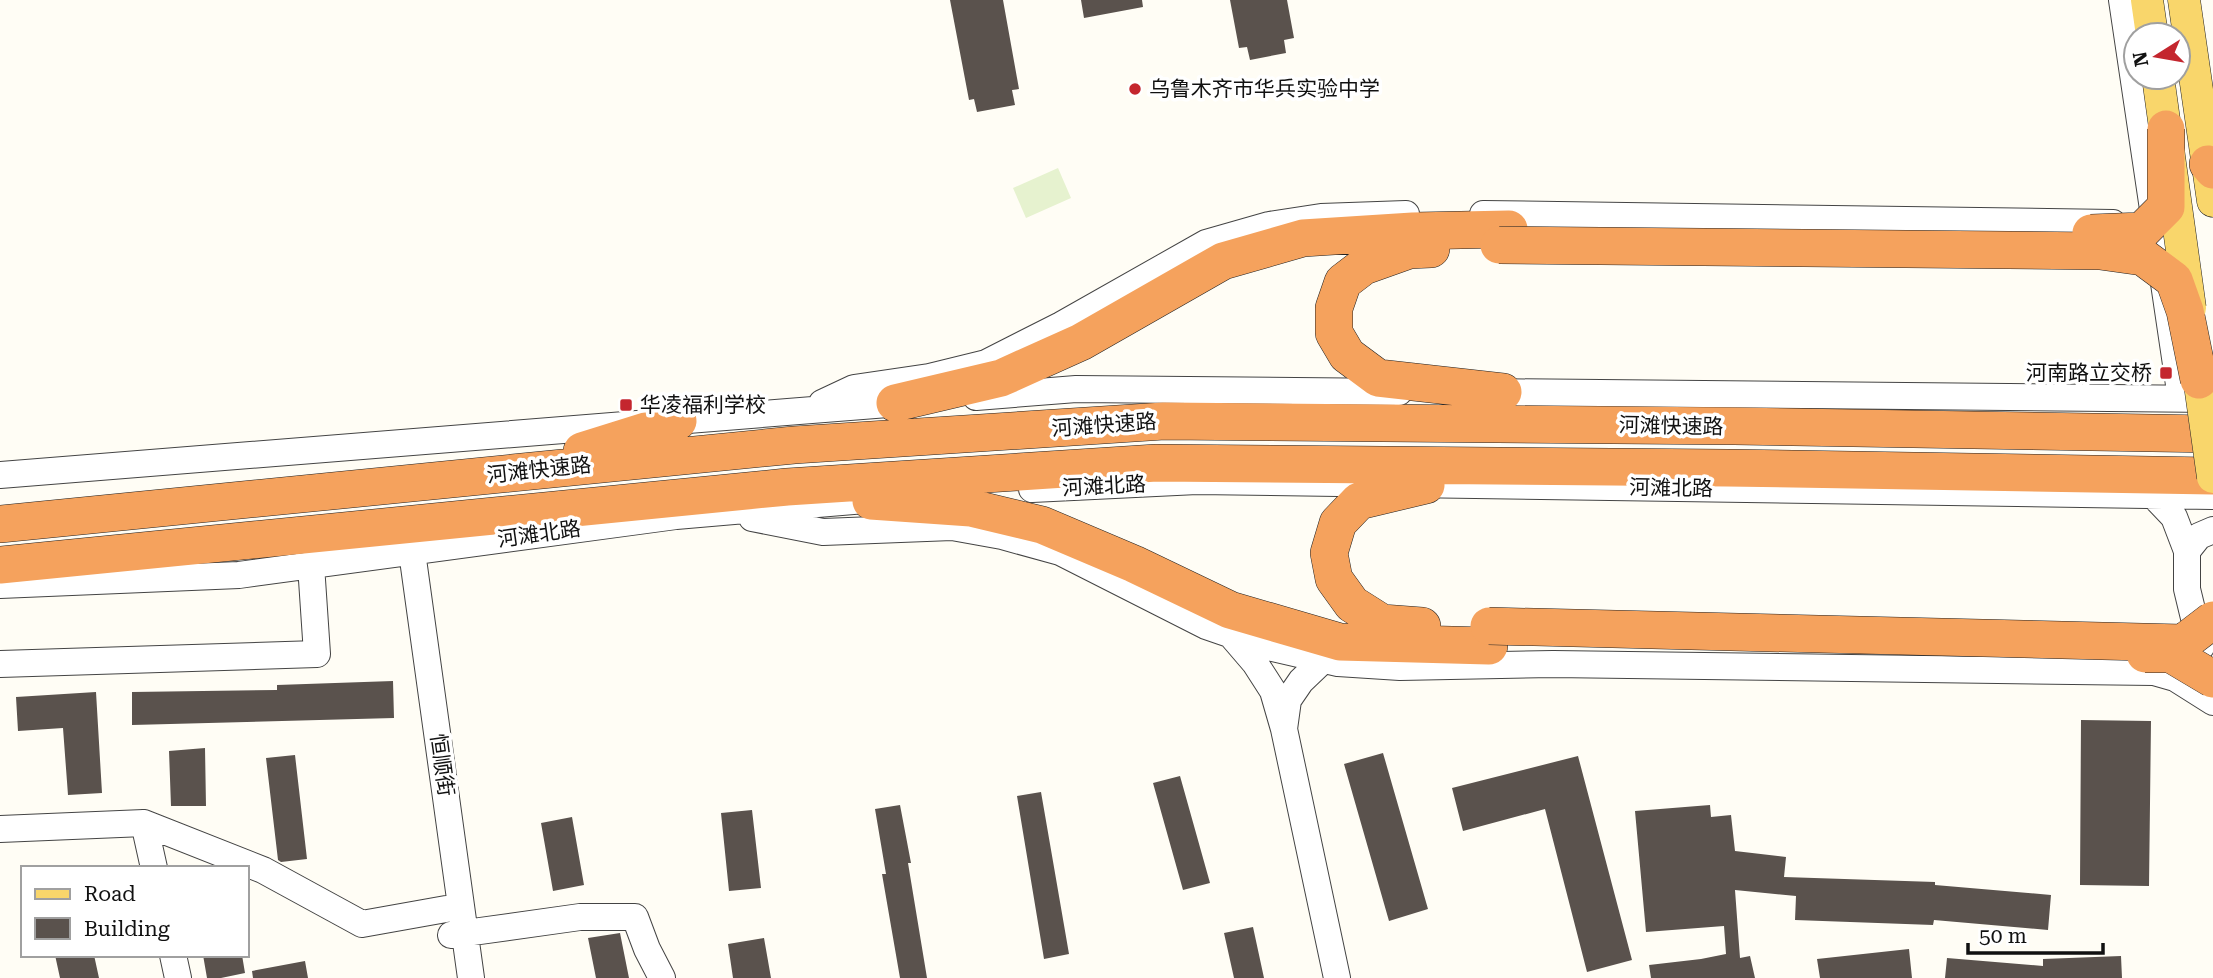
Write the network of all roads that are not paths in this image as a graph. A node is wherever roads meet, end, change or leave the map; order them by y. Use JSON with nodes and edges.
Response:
{"nodes":[{"id":1,"x":2122,"y":0,"type":"edge"},
{"id":2,"x":2147,"y":0,"type":"edge"},
{"id":3,"x":2184,"y":0,"type":"edge"},
{"id":4,"x":2150,"y":21,"type":"edge"},
{"id":5,"x":2160,"y":91,"type":"edge"},
{"id":6,"x":2166,"y":129,"type":"junction"},
{"id":7,"x":2210,"y":167,"type":"edge"},
{"id":8,"x":2213,"y":201,"type":"edge"},
{"id":9,"x":2153,"y":206,"type":"junction"},
{"id":10,"x":1504,"y":237,"type":"junction"},
{"id":11,"x":2198,"y":392,"type":"edge"},
{"id":12,"x":1503,"y":393,"type":"junction"},
{"id":13,"x":895,"y":403,"type":"junction"},
{"id":14,"x":804,"y":411,"type":"junction"},
{"id":15,"x":678,"y":421,"type":"junction"},
{"id":16,"x":2213,"y":434,"type":"edge"},
{"id":17,"x":510,"y":473,"type":"junction"},
{"id":18,"x":0,"y":475,"type":"edge"},
{"id":19,"x":2213,"y":477,"type":"edge"},
{"id":20,"x":1426,"y":485,"type":"junction"},
{"id":21,"x":2153,"y":495,"type":"junction"},
{"id":22,"x":2213,"y":496,"type":"edge"},
{"id":23,"x":863,"y":500,"type":"junction"},
{"id":24,"x":0,"y":503,"type":"edge"},
{"id":25,"x":719,"y":512,"type":"junction"},
{"id":26,"x":101,"y":514,"type":"junction"},
{"id":27,"x":676,"y":516,"type":"junction"},
{"id":28,"x":462,"y":519,"type":"junction"},
{"id":29,"x":0,"y":524,"type":"edge"},
{"id":30,"x":2213,"y":530,"type":"edge"},
{"id":31,"x":2187,"y":551,"type":"junction"},
{"id":32,"x":405,"y":553,"type":"junction"},
{"id":33,"x":0,"y":565,"type":"edge"},
{"id":34,"x":311,"y":565,"type":"junction"},
{"id":35,"x":0,"y":585,"type":"edge"},
{"id":36,"x":2213,"y":620,"type":"edge"},
{"id":37,"x":1230,"y":634,"type":"junction"},
{"id":38,"x":1489,"y":636,"type":"junction"},
{"id":39,"x":1323,"y":660,"type":"junction"},
{"id":40,"x":0,"y":664,"type":"edge"},
{"id":41,"x":2213,"y":679,"type":"edge"},
{"id":42,"x":2213,"y":701,"type":"edge"},
{"id":43,"x":1284,"y":729,"type":"junction"},
{"id":44,"x":145,"y":823,"type":"junction"},
{"id":45,"x":0,"y":830,"type":"edge"},
{"id":46,"x":154,"y":866,"type":"edge"},
{"id":47,"x":446,"y":909,"type":"junction"},
{"id":48,"x":457,"y":934,"type":"junction"},
{"id":49,"x":173,"y":957,"type":"edge"},
{"id":50,"x":178,"y":978,"type":"edge"},
{"id":51,"x":457,"y":978,"type":"edge"},
{"id":52,"x":471,"y":978,"type":"edge"},
{"id":53,"x":662,"y":978,"type":"edge"},
{"id":54,"x":1337,"y":978,"type":"edge"}],
"edges":[{"from":1,"to":9,"type":"street"},
{"from":2,"to":4,"type":"main road"},
{"from":3,"to":7,"type":"main road"},
{"from":5,"to":6,"type":"main road","bridge":true},
{"from":6,"to":10,"type":"highway","bridge":true},
{"from":6,"to":11,"type":"main road","bridge":true},
{"from":7,"to":8,"type":"main road"},
{"from":9,"to":11,"type":"street"},
{"from":9,"to":14,"type":"street"},
{"from":10,"to":11,"type":"highway","bridge":true},
{"from":10,"to":12,"type":"highway"},
{"from":10,"to":13,"type":"highway"},
{"from":11,"to":12,"type":"street"},
{"from":11,"to":19,"type":"main road","bridge":true},
{"from":12,"to":13,"type":"street"},
{"from":13,"to":14,"type":"street"},
{"from":14,"to":15,"type":"street"},
{"from":15,"to":17,"type":"highway"},
{"from":15,"to":18,"type":"street"},
{"from":16,"to":17,"type":"highway","name":"河滩快速路"},
{"from":17,"to":26,"type":"highway","name":"河滩快速路"},
{"from":19,"to":28,"type":"highway","name":"河滩快速路"},
{"from":20,"to":21,"type":"street","name":"河滩北路"},
{"from":20,"to":23,"type":"street","name":"河滩北路"},
{"from":20,"to":38,"type":"highway"},
{"from":21,"to":22,"type":"street","name":"河滩北路"},
{"from":21,"to":31,"type":"street"},
{"from":23,"to":25,"type":"street","name":"河滩北路"},
{"from":23,"to":38,"type":"highway"},
{"from":24,"to":26,"type":"highway"},
{"from":25,"to":27,"type":"street","name":"河滩北路"},
{"from":25,"to":37,"type":"street"},
{"from":26,"to":29,"type":"highway","name":"河滩快速路"},
{"from":27,"to":28,"type":"highway"},
{"from":27,"to":32,"type":"street","name":"河滩北路"},
{"from":28,"to":33,"type":"highway","name":"河滩快速路"},
{"from":30,"to":31,"type":"street"},
{"from":31,"to":42,"type":"street"},
{"from":32,"to":34,"type":"street","name":"河滩北路"},
{"from":32,"to":47,"type":"street","name":"恒顺街"},
{"from":32,"to":48,"type":"street","name":"恒顺街"},
{"from":34,"to":35,"type":"street","name":"河滩北路"},
{"from":34,"to":40,"type":"street"},
{"from":36,"to":38,"type":"highway","bridge":true},
{"from":37,"to":39,"type":"street"},
{"from":37,"to":43,"type":"street"},
{"from":38,"to":41,"type":"highway","bridge":true},
{"from":39,"to":42,"type":"street"},
{"from":39,"to":43,"type":"street"},
{"from":43,"to":54,"type":"street"},
{"from":44,"to":45,"type":"street"},
{"from":44,"to":46,"type":"street"},
{"from":44,"to":47,"type":"street"},
{"from":47,"to":48,"type":"street","name":"恒顺街"},
{"from":48,"to":51,"type":"street","name":"恒顺街"},
{"from":48,"to":52,"type":"street","name":"恒顺街"},
{"from":48,"to":53,"type":"street"},
{"from":49,"to":50,"type":"street"}]}
